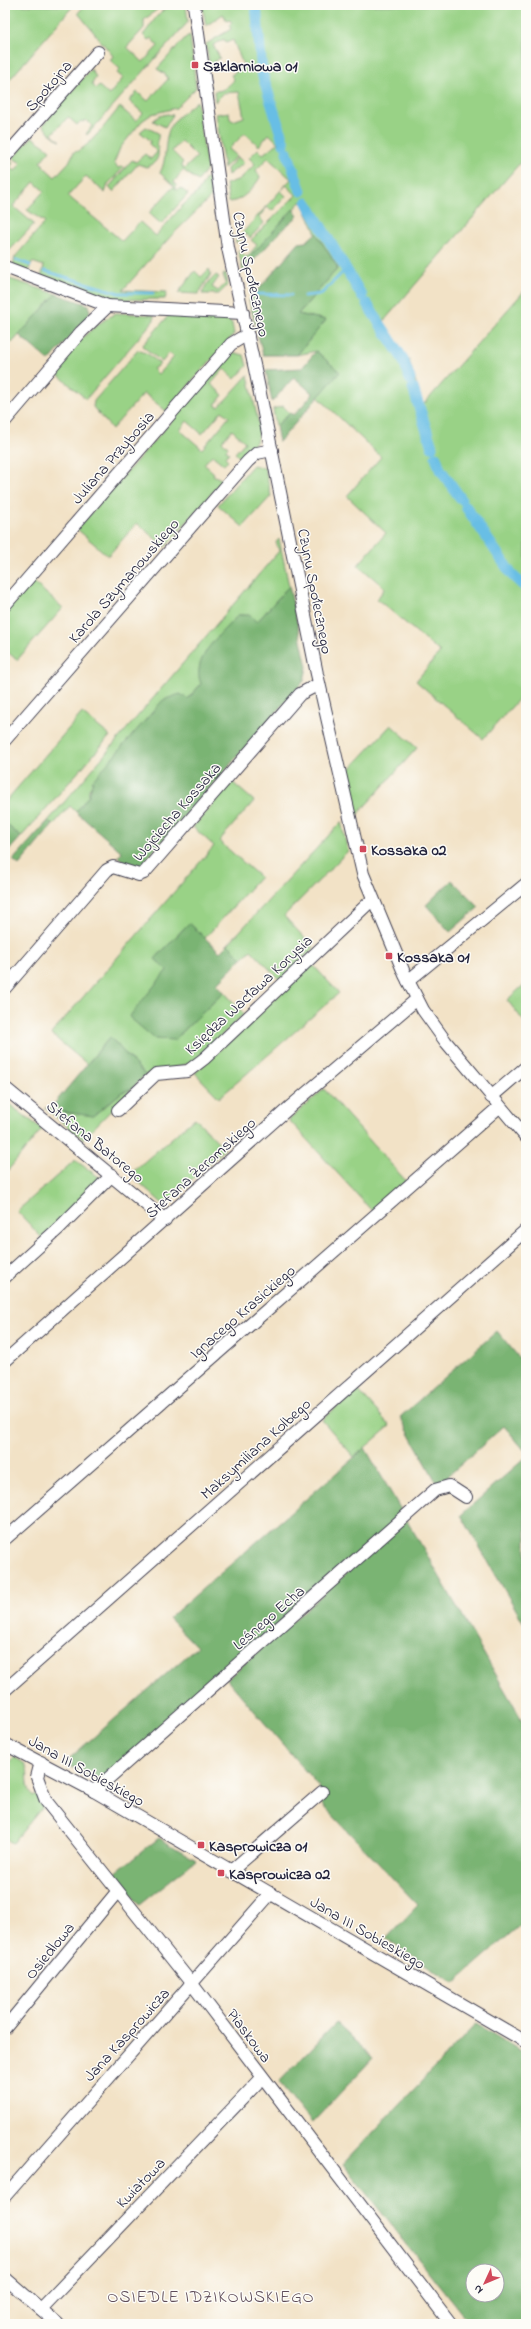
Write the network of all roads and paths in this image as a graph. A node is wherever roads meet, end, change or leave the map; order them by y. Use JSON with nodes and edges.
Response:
{"nodes":[{"id":1,"x":194,"y":5,"type":"edge"},
{"id":2,"x":98,"y":52,"type":"dead end"},
{"id":3,"x":5,"y":157,"type":"edge"},
{"id":4,"x":5,"y":266,"type":"edge"},
{"id":5,"x":108,"y":306,"type":"junction"},
{"id":6,"x":243,"y":313,"type":"junction"},
{"id":7,"x":248,"y":336,"type":"junction"},
{"id":8,"x":5,"y":421,"type":"edge"},
{"id":9,"x":272,"y":450,"type":"junction"},
{"id":10,"x":9,"y":591,"type":"edge"},
{"id":11,"x":5,"y":605,"type":"edge"},
{"id":12,"x":319,"y":684,"type":"junction"},
{"id":13,"x":5,"y":740,"type":"edge"},
{"id":14,"x":526,"y":884,"type":"edge"},
{"id":15,"x":373,"y":899,"type":"junction"},
{"id":16,"x":408,"y":981,"type":"junction"},
{"id":17,"x":5,"y":988,"type":"edge"},
{"id":18,"x":417,"y":999,"type":"junction"},
{"id":19,"x":526,"y":1067,"type":"edge"},
{"id":20,"x":5,"y":1088,"type":"edge"},
{"id":21,"x":491,"y":1097,"type":"junction"},
{"id":22,"x":499,"y":1107,"type":"junction"},
{"id":23,"x":118,"y":1110,"type":"dead end"},
{"id":24,"x":526,"y":1137,"type":"edge"},
{"id":25,"x":112,"y":1175,"type":"junction"},
{"id":26,"x":165,"y":1220,"type":"junction"},
{"id":27,"x":526,"y":1230,"type":"edge"},
{"id":28,"x":5,"y":1277,"type":"edge"},
{"id":29,"x":5,"y":1360,"type":"edge"},
{"id":30,"x":466,"y":1497,"type":"dead end"},
{"id":31,"x":5,"y":1539,"type":"edge"},
{"id":32,"x":5,"y":1690,"type":"edge"},
{"id":33,"x":5,"y":1744,"type":"edge"},
{"id":34,"x":41,"y":1762,"type":"junction"},
{"id":35,"x":94,"y":1791,"type":"junction"},
{"id":36,"x":322,"y":1792,"type":"dead end"},
{"id":37,"x":231,"y":1871,"type":"junction"},
{"id":38,"x":117,"y":1892,"type":"junction"},
{"id":39,"x":271,"y":1893,"type":"junction"},
{"id":40,"x":192,"y":1984,"type":"junction"},
{"id":41,"x":5,"y":2028,"type":"edge"},
{"id":42,"x":526,"y":2042,"type":"edge"},
{"id":43,"x":262,"y":2078,"type":"junction"},
{"id":44,"x":5,"y":2196,"type":"edge"},
{"id":45,"x":5,"y":2278,"type":"edge"},
{"id":46,"x":41,"y":2309,"type":"junction"},
{"id":47,"x":58,"y":2324,"type":"edge"},
{"id":48,"x":451,"y":2324,"type":"edge"}],
"edges":[{"from":1,"to":6,"type":"street","name":"Czynu Społecznego"},
{"from":2,"to":3,"type":"street","name":"Spokojna"},
{"from":4,"to":5,"type":"street"},
{"from":5,"to":6,"type":"street"},
{"from":5,"to":8,"type":"street"},
{"from":6,"to":7,"type":"street","name":"Czynu Społecznego"},
{"from":7,"to":9,"type":"street","name":"Czynu Społecznego"},
{"from":7,"to":10,"type":"street","name":"Juliana Przybosia"},
{"from":9,"to":12,"type":"street","name":"Czynu Społecznego"},
{"from":9,"to":13,"type":"street","name":"Karola Szymanowskiego"},
{"from":10,"to":11,"type":"street","name":"Juliana Przybosia"},
{"from":12,"to":15,"type":"street","name":"Czynu Społecznego"},
{"from":12,"to":17,"type":"street","name":"Wojciecha Kossaka"},
{"from":14,"to":16,"type":"street"},
{"from":15,"to":16,"type":"street","name":"Czynu Społecznego"},
{"from":15,"to":23,"type":"street","name":"Księdza Wacława Korysia"},
{"from":16,"to":18,"type":"street","name":"Czynu Społecznego"},
{"from":18,"to":21,"type":"street","name":"Czynu Społecznego"},
{"from":18,"to":26,"type":"street","name":"Stefana Żeromskiego"},
{"from":19,"to":21,"type":"street"},
{"from":20,"to":25,"type":"street","name":"Stefana Batorego"},
{"from":21,"to":22,"type":"street","name":"Czynu Społecznego"},
{"from":22,"to":24,"type":"street","name":"Czynu Społecznego"},
{"from":22,"to":31,"type":"street","name":"Ignacego Krasickiego"},
{"from":25,"to":26,"type":"street","name":"Stefana Batorego"},
{"from":25,"to":28,"type":"street"},
{"from":26,"to":29,"type":"street","name":"Stefana Żeromskiego"},
{"from":27,"to":32,"type":"street","name":"Maksymiliana Kolbego"},
{"from":30,"to":35,"type":"street","name":"Leśnego Echa"},
{"from":33,"to":34,"type":"street","name":"Jana III Sobieskiego"},
{"from":34,"to":35,"type":"street","name":"Jana III Sobieskiego"},
{"from":34,"to":38,"type":"street","name":"Piaskowa"},
{"from":35,"to":37,"type":"street","name":"Jana III Sobieskiego"},
{"from":36,"to":37,"type":"street"},
{"from":37,"to":39,"type":"street","name":"Jana III Sobieskiego"},
{"from":38,"to":40,"type":"street","name":"Piaskowa"},
{"from":38,"to":41,"type":"street","name":"Osiedlowa"},
{"from":39,"to":40,"type":"street","name":"Jana Kasprowicza"},
{"from":39,"to":42,"type":"street","name":"Jana III Sobieskiego"},
{"from":40,"to":43,"type":"street","name":"Piaskowa"},
{"from":40,"to":44,"type":"street","name":"Jana Kasprowicza"},
{"from":43,"to":46,"type":"street","name":"Kwiatowa"},
{"from":43,"to":48,"type":"street","name":"Piaskowa"},
{"from":45,"to":46,"type":"street"},
{"from":46,"to":47,"type":"street"}]}
